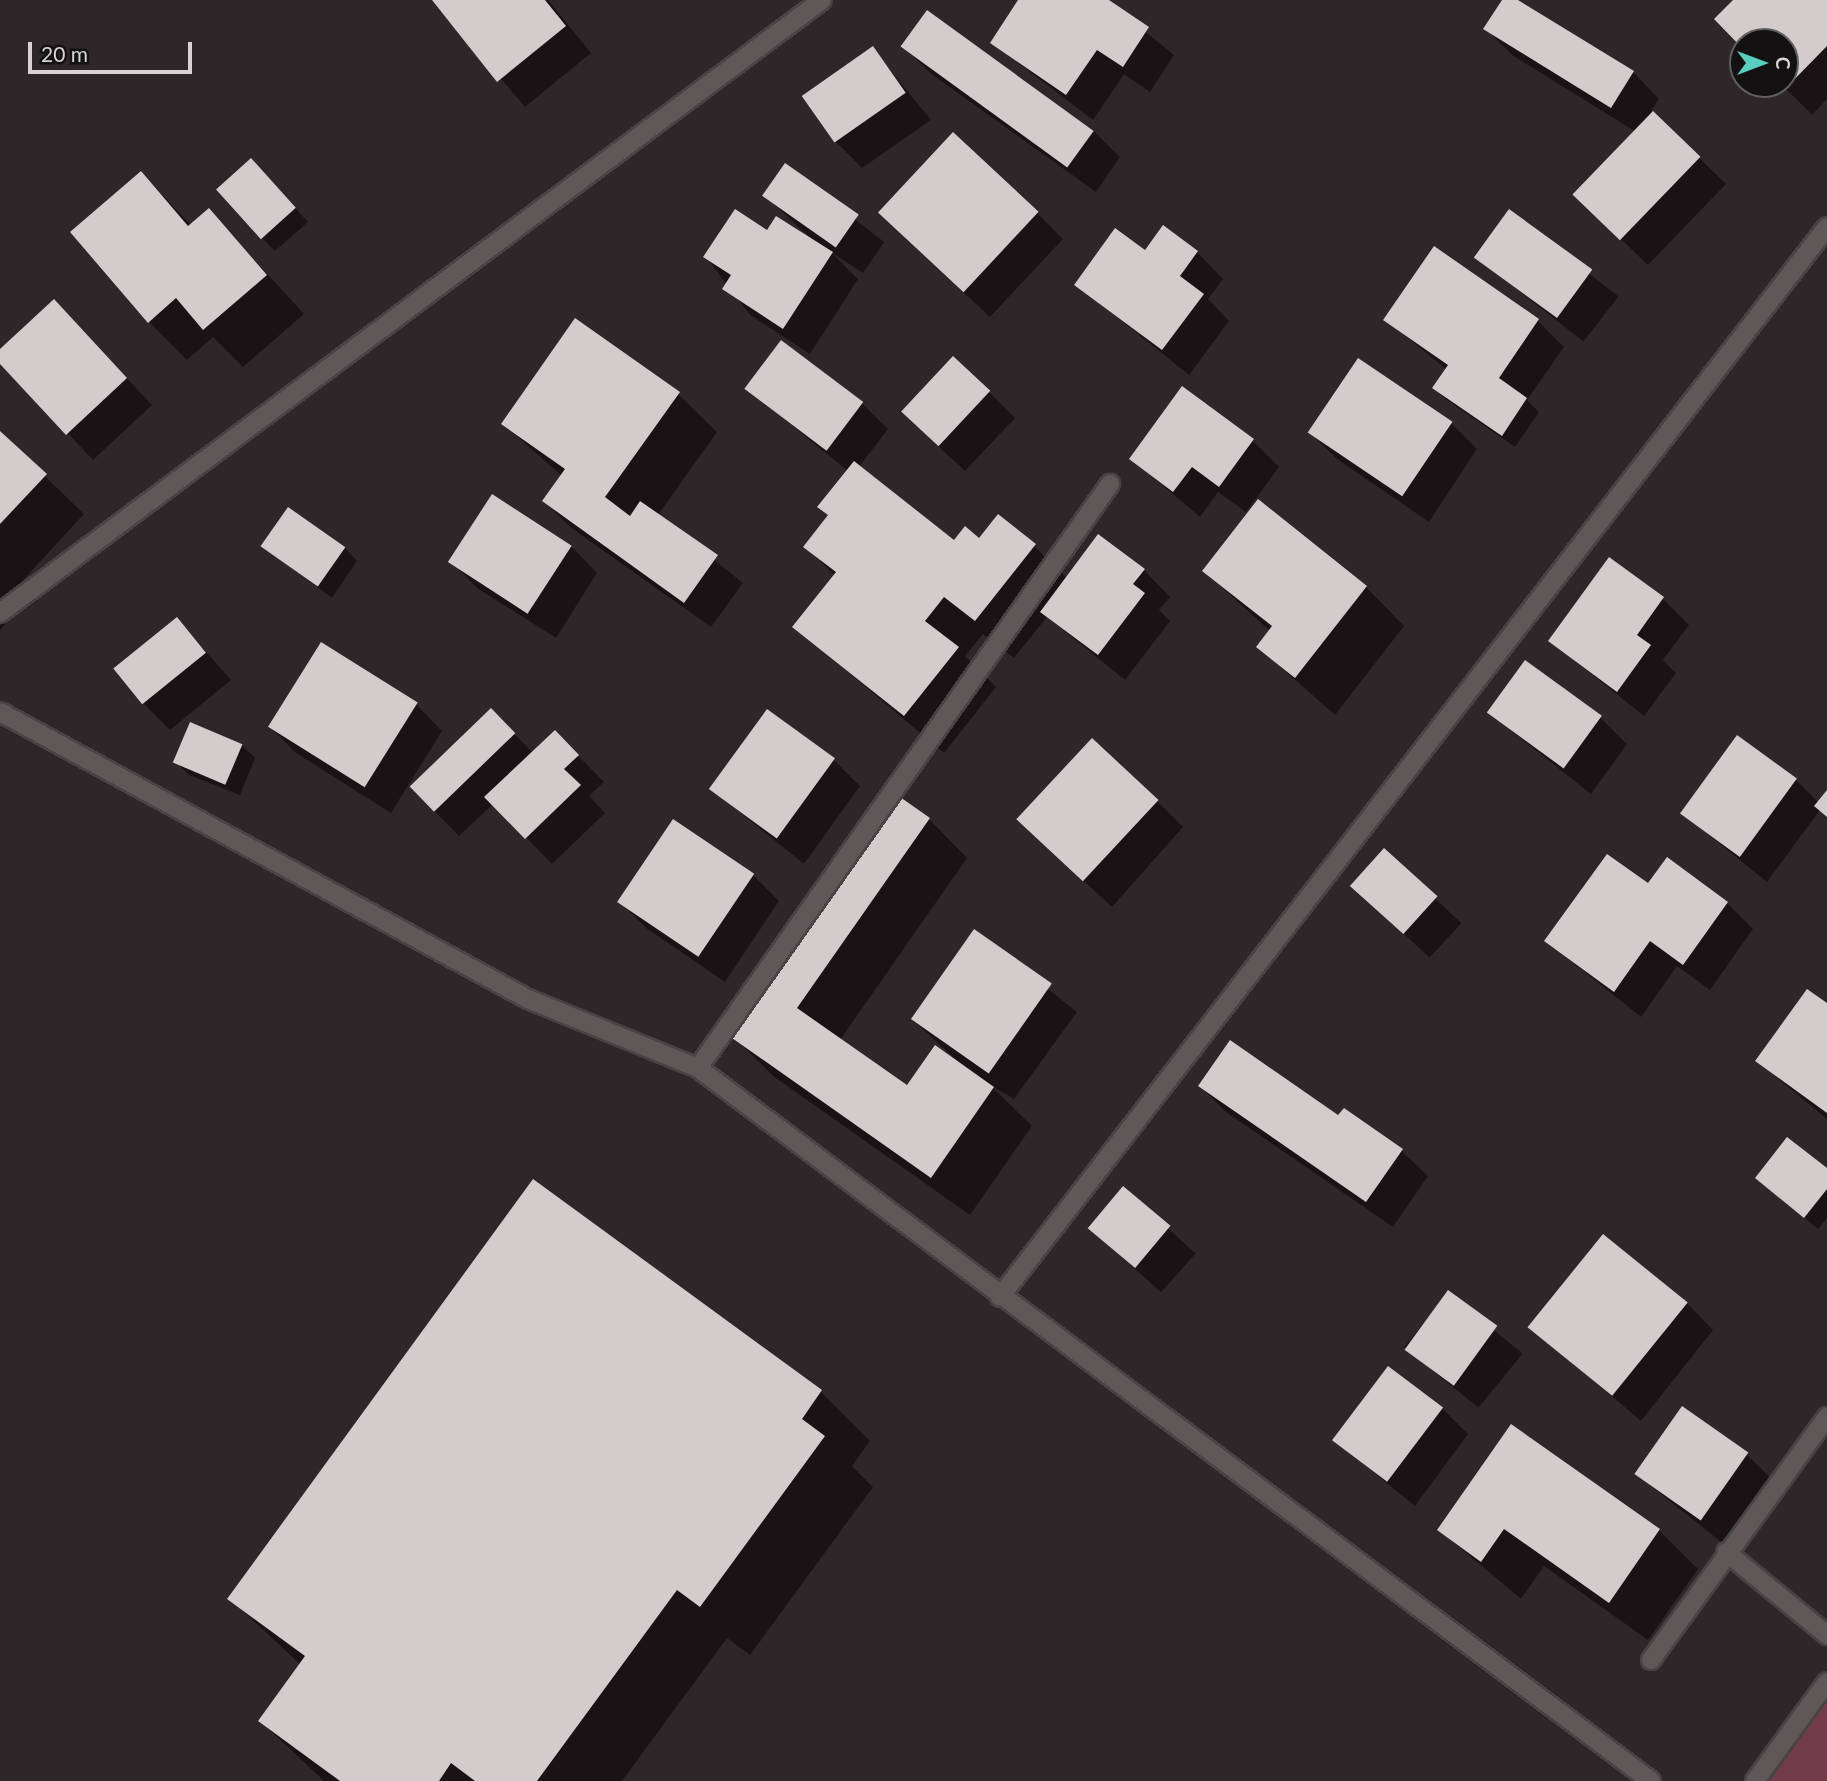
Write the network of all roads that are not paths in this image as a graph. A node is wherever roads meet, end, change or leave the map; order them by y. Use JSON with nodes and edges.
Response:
{"nodes":[{"id":1,"x":821,"y":0,"type":"edge"},
{"id":2,"x":1827,"y":227,"type":"edge"},
{"id":3,"x":1110,"y":484,"type":"dead end"},
{"id":4,"x":0,"y":613,"type":"edge"},
{"id":5,"x":0,"y":712,"type":"edge"},
{"id":6,"x":698,"y":1068,"type":"junction"},
{"id":7,"x":1000,"y":1297,"type":"junction"},
{"id":8,"x":1827,"y":1417,"type":"edge"},
{"id":9,"x":1726,"y":1552,"type":"junction"},
{"id":10,"x":1827,"y":1635,"type":"edge"},
{"id":11,"x":1651,"y":1660,"type":"dead end"},
{"id":12,"x":1827,"y":1682,"type":"edge"},
{"id":13,"x":1651,"y":1781,"type":"edge"},
{"id":14,"x":1755,"y":1781,"type":"edge"}],
"edges":[{"from":1,"to":4,"type":"street"},
{"from":2,"to":7,"type":"street"},
{"from":3,"to":6,"type":"street"},
{"from":5,"to":6,"type":"street"},
{"from":6,"to":7,"type":"street"},
{"from":7,"to":13,"type":"street"},
{"from":8,"to":9,"type":"street"},
{"from":9,"to":10,"type":"street"},
{"from":9,"to":11,"type":"street"},
{"from":12,"to":14,"type":"street"}]}
